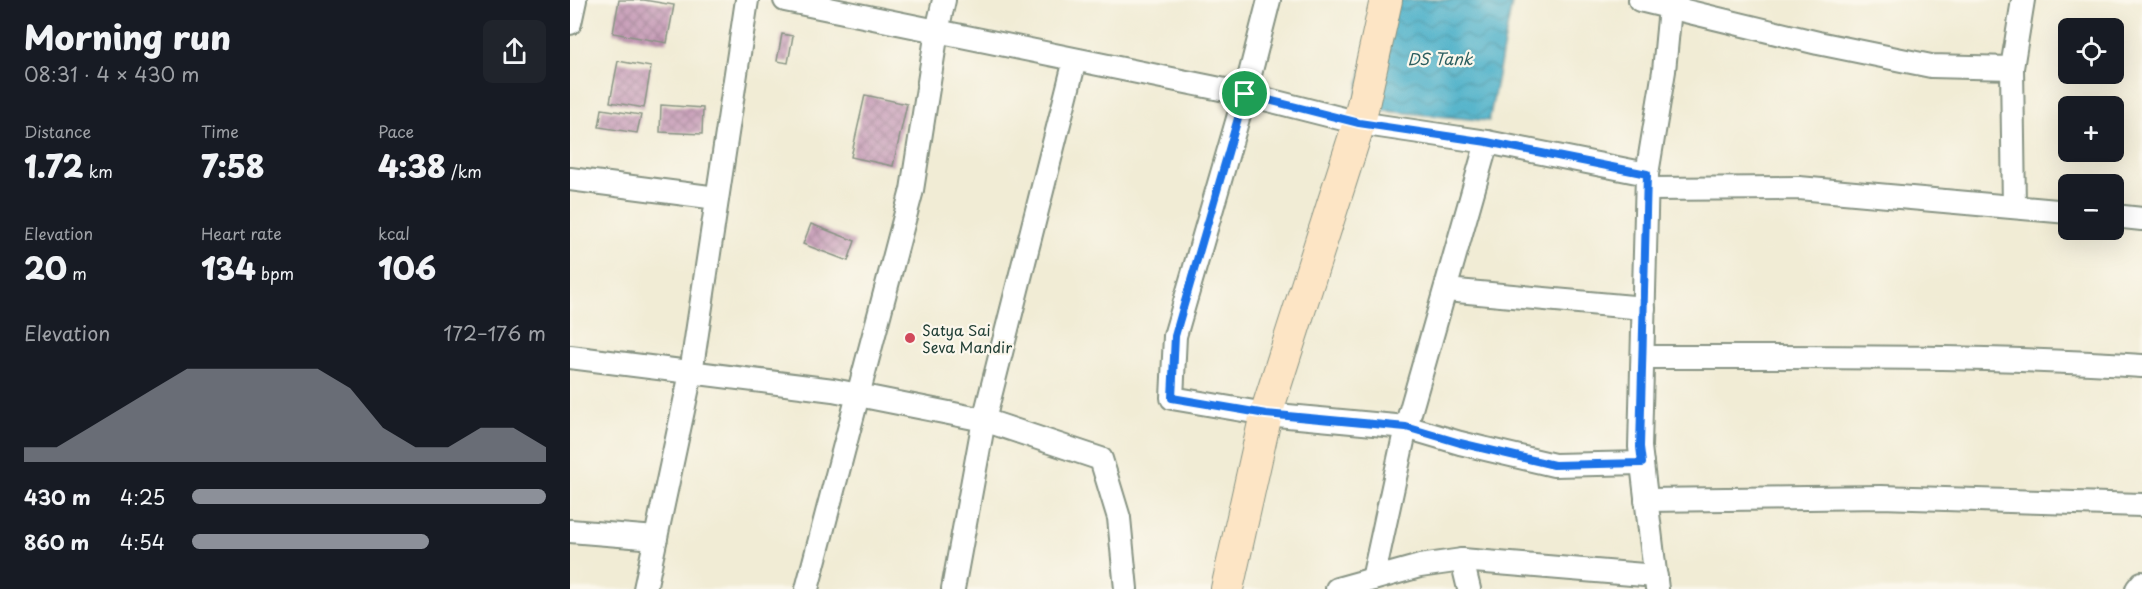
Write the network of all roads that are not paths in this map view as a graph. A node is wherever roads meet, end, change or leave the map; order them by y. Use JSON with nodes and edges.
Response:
{"nodes":[{"id":1,"x":575,"y":0,"type":"edge"},
{"id":2,"x":747,"y":0,"type":"edge"},
{"id":3,"x":785,"y":0,"type":"edge"},
{"id":4,"x":944,"y":0,"type":"edge"},
{"id":5,"x":1269,"y":0,"type":"edge"},
{"id":6,"x":1386,"y":0,"type":"edge"},
{"id":7,"x":1640,"y":0,"type":"edge"},
{"id":8,"x":2023,"y":0,"type":"edge"},
{"id":9,"x":1670,"y":8,"type":"junction"},
{"id":10,"x":570,"y":23,"type":"edge"},
{"id":11,"x":937,"y":32,"type":"junction"},
{"id":12,"x":1074,"y":60,"type":"junction"},
{"id":13,"x":2012,"y":68,"type":"junction"},
{"id":14,"x":1245,"y":94,"type":"junction"},
{"id":15,"x":1359,"y":123,"type":"junction"},
{"id":16,"x":1487,"y":142,"type":"junction"},
{"id":17,"x":570,"y":179,"type":"edge"},
{"id":18,"x":1647,"y":182,"type":"junction"},
{"id":19,"x":717,"y":198,"type":"junction"},
{"id":20,"x":2013,"y":207,"type":"junction"},
{"id":21,"x":2058,"y":211,"type":"edge"},
{"id":22,"x":2124,"y":217,"type":"edge"},
{"id":23,"x":2142,"y":219,"type":"edge"},
{"id":24,"x":1446,"y":290,"type":"junction"},
{"id":25,"x":1644,"y":308,"type":"junction"},
{"id":26,"x":570,"y":357,"type":"edge"},
{"id":27,"x":1643,"y":357,"type":"junction"},
{"id":28,"x":2142,"y":366,"type":"edge"},
{"id":29,"x":691,"y":373,"type":"junction"},
{"id":30,"x":857,"y":395,"type":"junction"},
{"id":31,"x":1266,"y":414,"type":"junction"},
{"id":32,"x":984,"y":420,"type":"junction"},
{"id":33,"x":1406,"y":427,"type":"junction"},
{"id":34,"x":1642,"y":463,"type":"junction"},
{"id":35,"x":1646,"y":500,"type":"junction"},
{"id":36,"x":2142,"y":505,"type":"edge"},
{"id":37,"x":570,"y":531,"type":"edge"},
{"id":38,"x":656,"y":538,"type":"junction"},
{"id":39,"x":1461,"y":560,"type":"junction"},
{"id":40,"x":1373,"y":579,"type":"junction"},
{"id":41,"x":1656,"y":583,"type":"edge"},
{"id":42,"x":2142,"y":583,"type":"edge"},
{"id":43,"x":645,"y":589,"type":"edge"},
{"id":44,"x":807,"y":589,"type":"edge"},
{"id":45,"x":953,"y":589,"type":"edge"},
{"id":46,"x":1126,"y":589,"type":"edge"},
{"id":47,"x":1227,"y":589,"type":"edge"},
{"id":48,"x":1337,"y":589,"type":"edge"},
{"id":49,"x":1469,"y":589,"type":"edge"},
{"id":50,"x":2137,"y":589,"type":"edge"}],
"edges":[{"from":1,"to":10,"type":"street"},
{"from":2,"to":19,"type":"street"},
{"from":3,"to":11,"type":"street"},
{"from":4,"to":11,"type":"street"},
{"from":5,"to":14,"type":"street"},
{"from":6,"to":15,"type":"main road"},
{"from":7,"to":9,"type":"street"},
{"from":8,"to":13,"type":"street"},
{"from":9,"to":13,"type":"street"},
{"from":9,"to":18,"type":"street"},
{"from":11,"to":12,"type":"street"},
{"from":11,"to":30,"type":"street"},
{"from":12,"to":14,"type":"street"},
{"from":12,"to":32,"type":"street"},
{"from":13,"to":20,"type":"street"},
{"from":14,"to":15,"type":"street"},
{"from":14,"to":31,"type":"street"},
{"from":15,"to":16,"type":"street"},
{"from":15,"to":31,"type":"main road"},
{"from":16,"to":18,"type":"street"},
{"from":16,"to":24,"type":"street"},
{"from":17,"to":19,"type":"street"},
{"from":18,"to":20,"type":"street"},
{"from":18,"to":25,"type":"street"},
{"from":19,"to":29,"type":"street"},
{"from":20,"to":21,"type":"street"},
{"from":22,"to":23,"type":"street"},
{"from":24,"to":25,"type":"street"},
{"from":24,"to":33,"type":"street"},
{"from":25,"to":27,"type":"street"},
{"from":26,"to":29,"type":"street"},
{"from":27,"to":28,"type":"street"},
{"from":27,"to":34,"type":"street"},
{"from":29,"to":30,"type":"street"},
{"from":29,"to":38,"type":"street"},
{"from":30,"to":32,"type":"street"},
{"from":30,"to":44,"type":"street"},
{"from":31,"to":33,"type":"street"},
{"from":31,"to":47,"type":"main road"},
{"from":32,"to":45,"type":"street"},
{"from":32,"to":46,"type":"street"},
{"from":33,"to":34,"type":"street"},
{"from":33,"to":40,"type":"street"},
{"from":34,"to":35,"type":"street"},
{"from":35,"to":36,"type":"street"},
{"from":35,"to":41,"type":"street"},
{"from":37,"to":38,"type":"street"},
{"from":38,"to":43,"type":"street"},
{"from":39,"to":40,"type":"street"},
{"from":39,"to":41,"type":"street"},
{"from":39,"to":49,"type":"street"},
{"from":40,"to":48,"type":"street"},
{"from":42,"to":50,"type":"street"}]}
